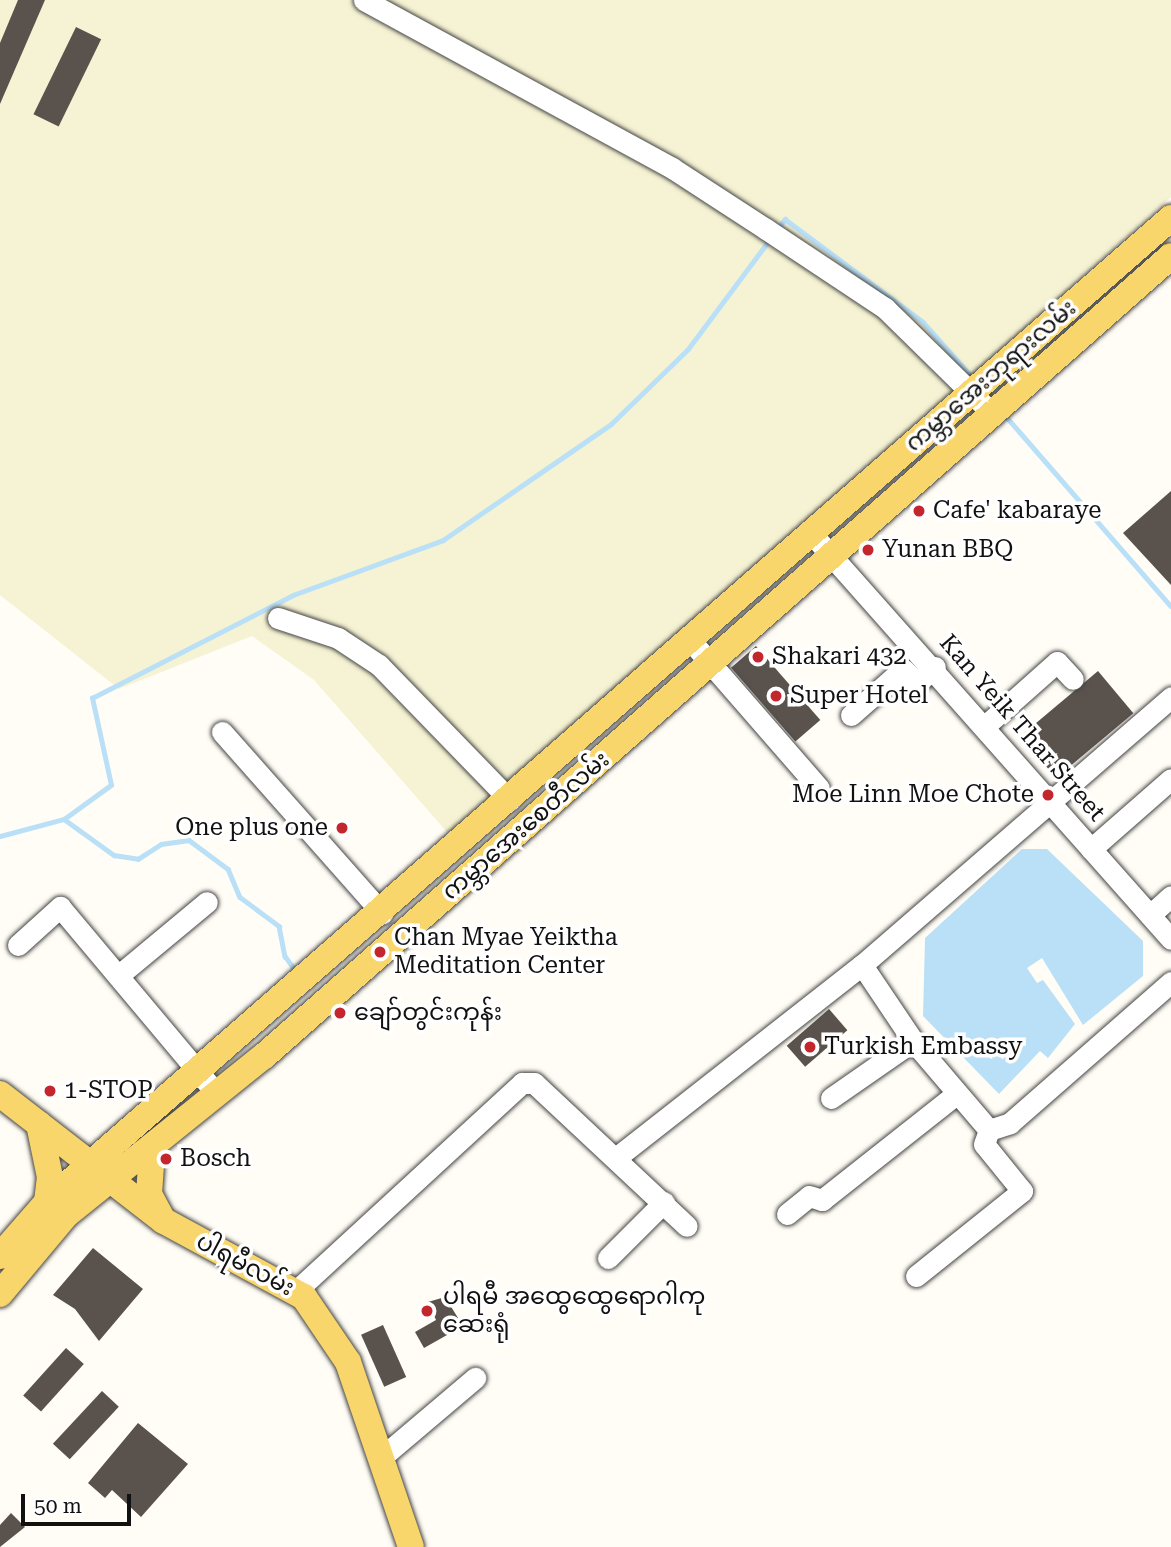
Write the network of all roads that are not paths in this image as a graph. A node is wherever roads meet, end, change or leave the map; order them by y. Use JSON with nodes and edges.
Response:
{"nodes":[{"id":1,"x":364,"y":0,"type":"edge"},
{"id":2,"x":1171,"y":218,"type":"edge"},
{"id":3,"x":1171,"y":257,"type":"edge"},
{"id":4,"x":1030,"y":341,"type":"junction"},
{"id":5,"x":1050,"y":363,"type":"junction"},
{"id":6,"x":972,"y":391,"type":"junction"},
{"id":7,"x":997,"y":409,"type":"junction"},
{"id":8,"x":812,"y":534,"type":"junction"},
{"id":9,"x":833,"y":553,"type":"junction"},
{"id":10,"x":278,"y":618,"type":"dead end"},
{"id":11,"x":691,"y":641,"type":"junction"},
{"id":12,"x":710,"y":663,"type":"junction"},
{"id":13,"x":936,"y":667,"type":"junction"},
{"id":14,"x":1073,"y":679,"type":"dead end"},
{"id":15,"x":1171,"y":697,"type":"edge"},
{"id":16,"x":851,"y":715,"type":"dead end"},
{"id":17,"x":986,"y":725,"type":"junction"},
{"id":18,"x":222,"y":732,"type":"dead end"},
{"id":19,"x":1171,"y":779,"type":"edge"},
{"id":20,"x":819,"y":788,"type":"dead end"},
{"id":21,"x":510,"y":800,"type":"junction"},
{"id":22,"x":1055,"y":803,"type":"junction"},
{"id":23,"x":1091,"y":849,"type":"junction"},
{"id":24,"x":1171,"y":896,"type":"edge"},
{"id":25,"x":207,"y":902,"type":"dead end"},
{"id":26,"x":382,"y":913,"type":"junction"},
{"id":27,"x":1150,"y":915,"type":"junction"},
{"id":28,"x":1171,"y":939,"type":"edge"},
{"id":29,"x":18,"y":946,"type":"dead end"},
{"id":30,"x":862,"y":965,"type":"junction"},
{"id":31,"x":120,"y":975,"type":"junction"},
{"id":32,"x":1171,"y":982,"type":"edge"},
{"id":33,"x":244,"y":1032,"type":"junction"},
{"id":34,"x":912,"y":1041,"type":"junction"},
{"id":35,"x":264,"y":1056,"type":"junction"},
{"id":36,"x":199,"y":1071,"type":"junction"},
{"id":37,"x":0,"y":1094,"type":"edge"},
{"id":38,"x":217,"y":1094,"type":"junction"},
{"id":39,"x":955,"y":1095,"type":"junction"},
{"id":40,"x":831,"y":1098,"type":"dead end"},
{"id":41,"x":39,"y":1124,"type":"junction"},
{"id":42,"x":135,"y":1126,"type":"junction"},
{"id":43,"x":989,"y":1130,"type":"junction"},
{"id":44,"x":152,"y":1151,"type":"junction"},
{"id":45,"x":617,"y":1157,"type":"junction"},
{"id":46,"x":89,"y":1165,"type":"junction"},
{"id":47,"x":112,"y":1182,"type":"junction"},
{"id":48,"x":664,"y":1202,"type":"junction"},
{"id":49,"x":56,"y":1208,"type":"junction"},
{"id":50,"x":787,"y":1214,"type":"dead end"},
{"id":51,"x":164,"y":1222,"type":"junction"},
{"id":52,"x":687,"y":1226,"type":"dead end"},
{"id":53,"x":0,"y":1256,"type":"edge"},
{"id":54,"x":608,"y":1258,"type":"dead end"},
{"id":55,"x":916,"y":1276,"type":"dead end"},
{"id":56,"x":297,"y":1290,"type":"junction"},
{"id":57,"x":0,"y":1294,"type":"edge"},
{"id":58,"x":475,"y":1378,"type":"dead end"},
{"id":59,"x":383,"y":1456,"type":"junction"},
{"id":60,"x":411,"y":1547,"type":"edge"}],
"edges":[{"from":1,"to":6,"type":"street"},
{"from":2,"to":4,"type":"main road","name":"ကမ္ဘာအေးဘုရားလမ်း"},
{"from":3,"to":5,"type":"main road","name":"ကမ္ဘာအေးဘုရားလမ်း"},
{"from":4,"to":5,"type":"main road"},
{"from":4,"to":6,"type":"main road","name":"ကမ္ဘာအေးဘုရားလမ်း"},
{"from":5,"to":7,"type":"main road","name":"ကမ္ဘာအေးဘုရားလမ်း"},
{"from":6,"to":7,"type":"street"},
{"from":6,"to":8,"type":"main road","name":"ကမ္ဘာအေးဘုရားလမ်း"},
{"from":7,"to":9,"type":"main road","name":"ကမ္ဘာအေးဘုရားလမ်း"},
{"from":8,"to":9,"type":"street","name":"Kan Yeik Thar Street"},
{"from":8,"to":11,"type":"main road","name":"ကမ္ဘာအေးဘုရားလမ်း"},
{"from":9,"to":12,"type":"main road","name":"ကမ္ဘာအေးစေတီလမ်း"},
{"from":9,"to":13,"type":"street","name":"Kan Yeik Thar Street"},
{"from":10,"to":21,"type":"street"},
{"from":11,"to":12,"type":"street"},
{"from":11,"to":21,"type":"main road","name":"ကမ္ဘာအေးဘုရားလမ်း"},
{"from":12,"to":20,"type":"street"},
{"from":12,"to":35,"type":"main road","name":"ကမ္ဘာအေးစေတီလမ်း"},
{"from":13,"to":16,"type":"street"},
{"from":13,"to":17,"type":"street","name":"Kan Yeik Thar Street"},
{"from":14,"to":17,"type":"street"},
{"from":15,"to":22,"type":"street"},
{"from":17,"to":22,"type":"street","name":"Kan Yeik Thar Street"},
{"from":18,"to":26,"type":"street"},
{"from":19,"to":23,"type":"street"},
{"from":21,"to":26,"type":"main road","name":"ကမ္ဘာအေးဘုရားလမ်း"},
{"from":22,"to":23,"type":"street","name":"Kan Yeik Thar Street"},
{"from":22,"to":30,"type":"street"},
{"from":23,"to":27,"type":"street","name":"Kan Yeik Thar Street"},
{"from":24,"to":27,"type":"street"},
{"from":25,"to":31,"type":"street"},
{"from":26,"to":33,"type":"main road","name":"ကမ္ဘာအေးဘုရားလမ်း"},
{"from":27,"to":28,"type":"street","name":"Kan Yeik Thar Street"},
{"from":29,"to":31,"type":"street"},
{"from":30,"to":34,"type":"street"},
{"from":30,"to":45,"type":"street"},
{"from":31,"to":36,"type":"street"},
{"from":32,"to":43,"type":"street"},
{"from":33,"to":35,"type":"main road"},
{"from":33,"to":36,"type":"main road","name":"ကမ္ဘာအေးဘုရားလမ်း"},
{"from":34,"to":39,"type":"street"},
{"from":34,"to":40,"type":"street"},
{"from":35,"to":38,"type":"main road","name":"ကမ္ဘာအေးစေတီလမ်း"},
{"from":36,"to":38,"type":"street"},
{"from":36,"to":42,"type":"main road","name":"ကမ္ဘာအေးဘုရားလမ်း"},
{"from":37,"to":41,"type":"main road","name":"ပါရမီလမ်း"},
{"from":38,"to":44,"type":"main road","name":"ကမ္ဘာအေးစေတီလမ်း"},
{"from":39,"to":43,"type":"street"},
{"from":39,"to":50,"type":"street"},
{"from":41,"to":42,"type":"main road"},
{"from":41,"to":46,"type":"main road","name":"ပါရမီလမ်း"},
{"from":41,"to":49,"type":"main road"},
{"from":42,"to":46,"type":"main road"},
{"from":43,"to":55,"type":"street"},
{"from":44,"to":47,"type":"main road"},
{"from":44,"to":51,"type":"main road"},
{"from":45,"to":48,"type":"street"},
{"from":45,"to":56,"type":"street"},
{"from":46,"to":47,"type":"main road","name":"ပါရမီလမ်း"},
{"from":46,"to":49,"type":"main road"},
{"from":47,"to":49,"type":"main road"},
{"from":47,"to":51,"type":"main road","name":"ပါရမီလမ်း"},
{"from":48,"to":52,"type":"street"},
{"from":48,"to":54,"type":"street"},
{"from":49,"to":51,"type":"main road"},
{"from":49,"to":53,"type":"main road"},
{"from":49,"to":57,"type":"main road"},
{"from":51,"to":56,"type":"main road","name":"ပါရမီလမ်း"},
{"from":56,"to":59,"type":"main road","name":"ပါရမီလမ်း"},
{"from":58,"to":59,"type":"street"},
{"from":59,"to":60,"type":"main road","name":"ပါရမီလမ်း"}]}
